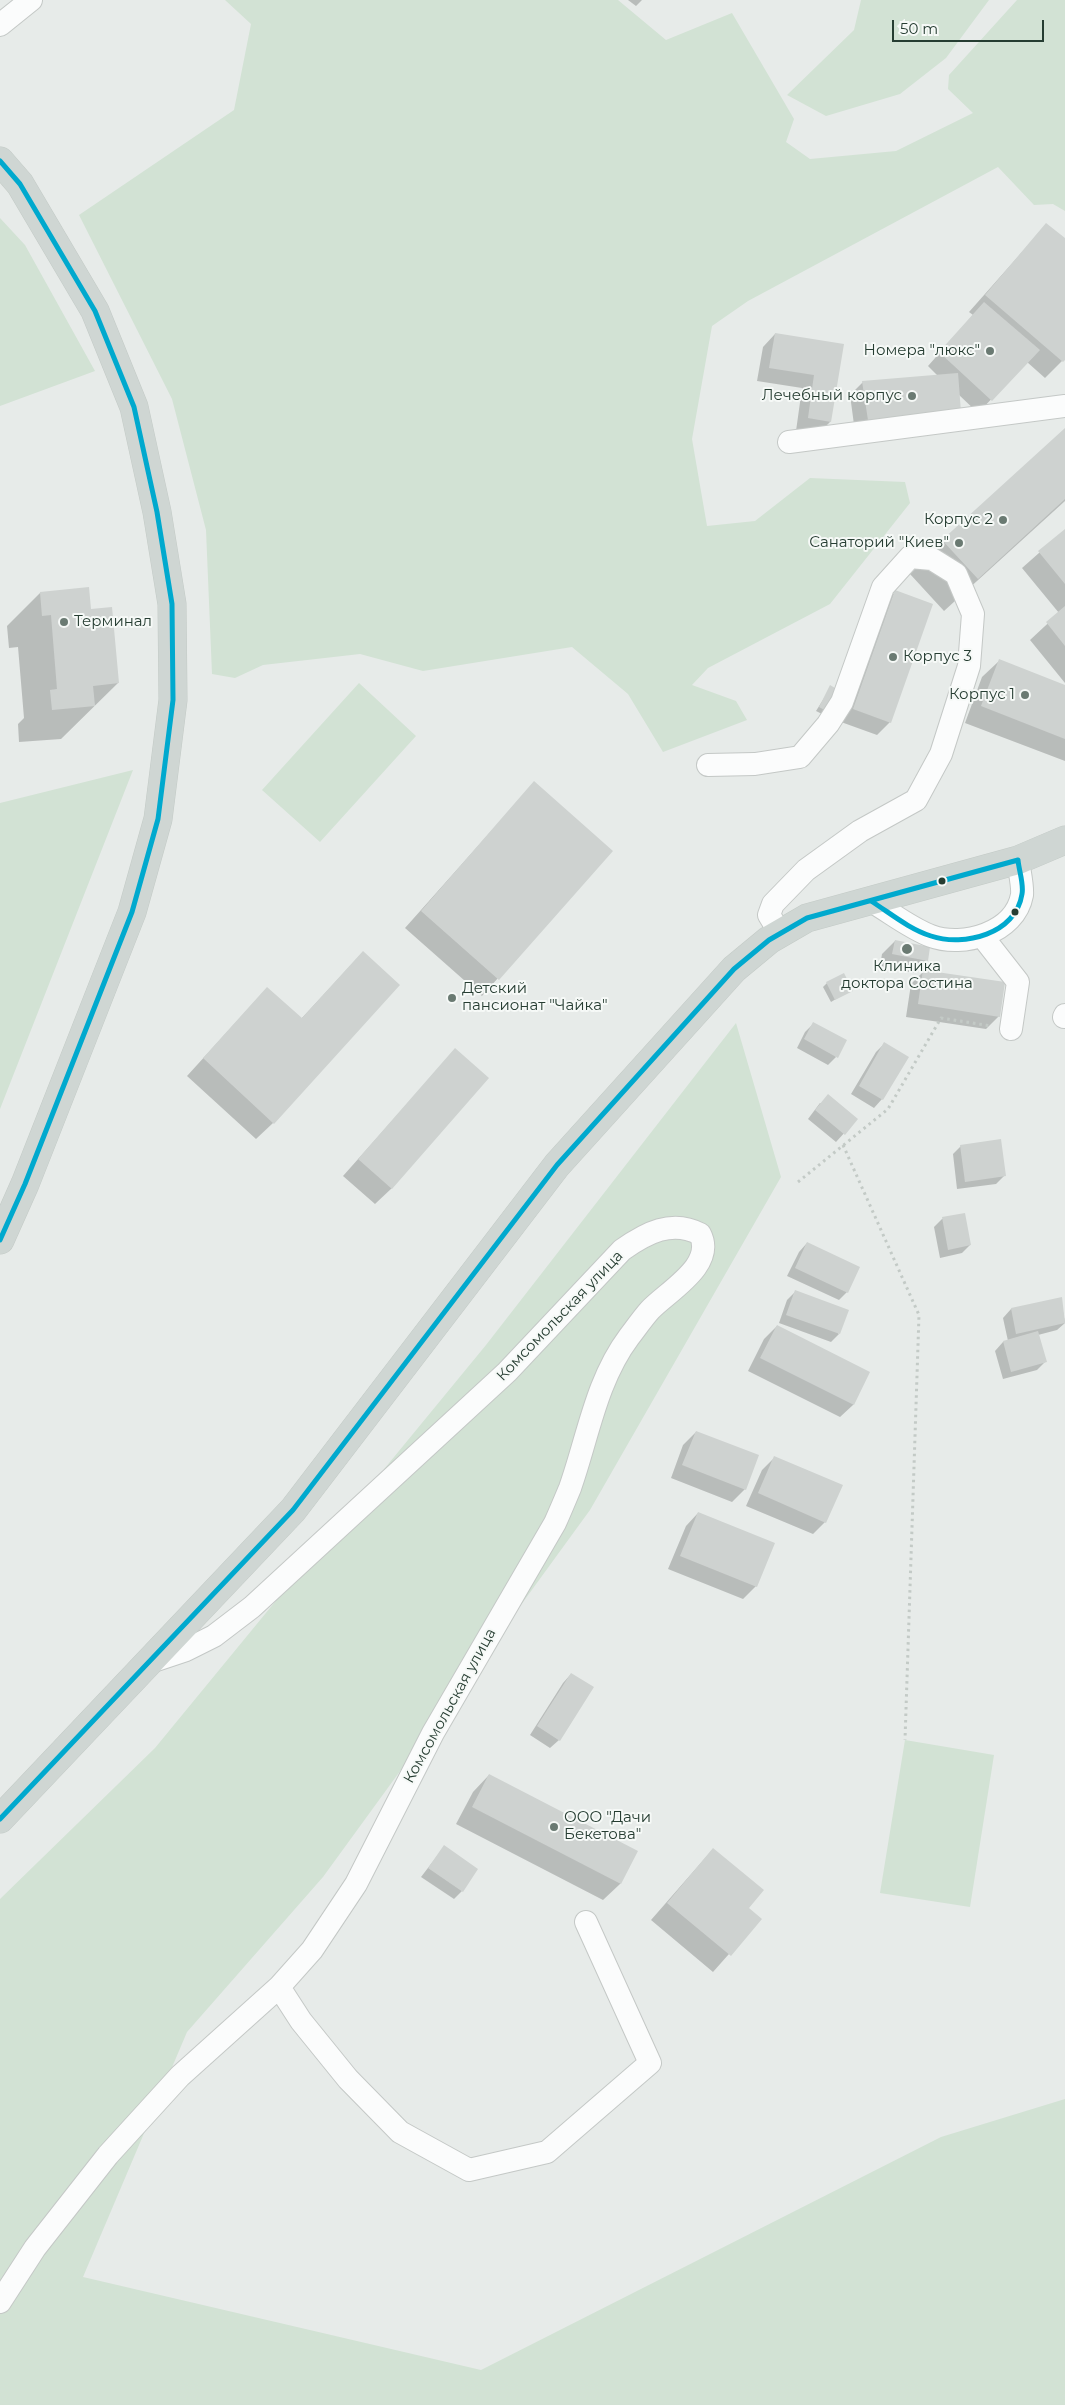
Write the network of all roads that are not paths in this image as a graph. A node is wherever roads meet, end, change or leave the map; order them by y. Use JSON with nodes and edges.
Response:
{"nodes":[{"id":1,"x":31,"y":0,"type":"edge"},
{"id":2,"x":0,"y":25,"type":"edge"},
{"id":3,"x":0,"y":162,"type":"edge"},
{"id":4,"x":1065,"y":406,"type":"edge"},
{"id":5,"x":789,"y":442,"type":"dead end"},
{"id":6,"x":708,"y":765,"type":"dead end"},
{"id":7,"x":1065,"y":840,"type":"edge"},
{"id":8,"x":1018,"y":860,"type":"junction"},
{"id":9,"x":871,"y":901,"type":"junction"},
{"id":10,"x":780,"y":933,"type":"junction"},
{"id":11,"x":982,"y":936,"type":"junction"},
{"id":12,"x":1011,"y":1029,"type":"road end"},
{"id":13,"x":0,"y":1240,"type":"edge"},
{"id":14,"x":150,"y":1662,"type":"junction"},
{"id":15,"x":0,"y":1819,"type":"edge"},
{"id":16,"x":586,"y":1922,"type":"dead end"},
{"id":17,"x":279,"y":1987,"type":"junction"},
{"id":18,"x":0,"y":2302,"type":"edge"}],
"edges":[{"from":1,"to":2,"type":"street"},
{"from":3,"to":13,"type":"main road"},
{"from":4,"to":5,"type":"street"},
{"from":6,"to":10,"type":"street"},
{"from":7,"to":8,"type":"main road"},
{"from":8,"to":9,"type":"main road","name":"Комсомольская улица"},
{"from":8,"to":11,"type":"street"},
{"from":9,"to":10,"type":"main road","name":"Комсомольская улица"},
{"from":9,"to":11,"type":"street"},
{"from":10,"to":14,"type":"main road","name":"Комсомольская улица"},
{"from":11,"to":12,"type":"street"},
{"from":14,"to":15,"type":"main road","name":"Комсомольская улица"},
{"from":14,"to":17,"type":"street","name":"Комсомольская улица"},
{"from":16,"to":17,"type":"street"},
{"from":17,"to":18,"type":"street","name":"Комсомольская улица"}]}
